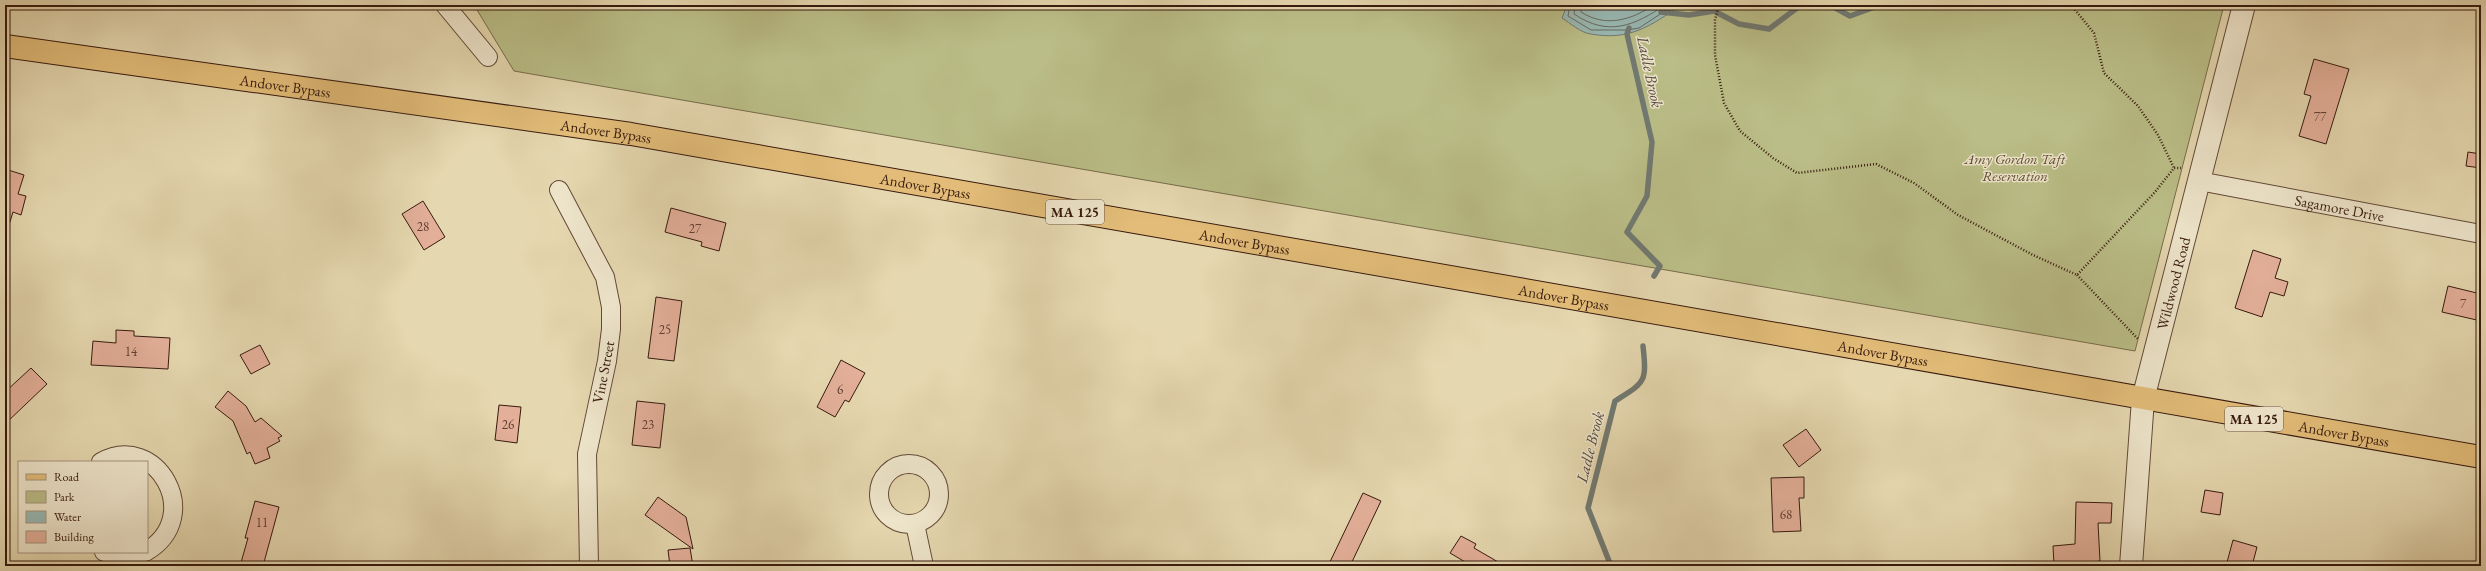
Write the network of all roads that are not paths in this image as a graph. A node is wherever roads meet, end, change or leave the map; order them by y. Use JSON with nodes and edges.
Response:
{"nodes":[{"id":1,"x":445,"y":5,"type":"edge"},
{"id":2,"x":2244,"y":5,"type":"edge"},
{"id":3,"x":5,"y":46,"type":"edge"},
{"id":4,"x":488,"y":57,"type":"dead end"},
{"id":5,"x":2200,"y":174,"type":"junction"},
{"id":6,"x":559,"y":190,"type":"dead end"},
{"id":7,"x":2481,"y":234,"type":"edge"},
{"id":8,"x":2143,"y":399,"type":"junction"},
{"id":9,"x":2481,"y":457,"type":"edge"},
{"id":10,"x":104,"y":461,"type":"edge"},
{"id":11,"x":142,"y":461,"type":"edge"},
{"id":12,"x":148,"y":464,"type":"edge"},
{"id":13,"x":915,"y":524,"type":"dead end"},
{"id":14,"x":148,"y":550,"type":"edge"},
{"id":15,"x":109,"y":553,"type":"edge"},
{"id":16,"x":140,"y":553,"type":"edge"},
{"id":17,"x":145,"y":553,"type":"edge"},
{"id":18,"x":150,"y":566,"type":"edge"},
{"id":19,"x":589,"y":566,"type":"edge"},
{"id":20,"x":924,"y":566,"type":"edge"},
{"id":21,"x":2130,"y":566,"type":"edge"}],
"edges":[{"from":1,"to":4,"type":"street"},
{"from":2,"to":5,"type":"street","name":"Wildwood Road"},
{"from":3,"to":8,"type":"main road","name":"Andover Bypass","number":"MA 125"},
{"from":5,"to":7,"type":"street","name":"Sagamore Drive"},
{"from":5,"to":8,"type":"street","name":"Wildwood Road"},
{"from":6,"to":19,"type":"street","name":"Vine Street"},
{"from":8,"to":9,"type":"main road","name":"Andover Bypass","number":"MA 125"},
{"from":8,"to":21,"type":"street","name":"Wildwood Road"},
{"from":10,"to":11,"type":"street"},
{"from":12,"to":14,"type":"street"},
{"from":13,"to":20,"type":"street"},
{"from":15,"to":16,"type":"street"},
{"from":17,"to":18,"type":"street"}]}
